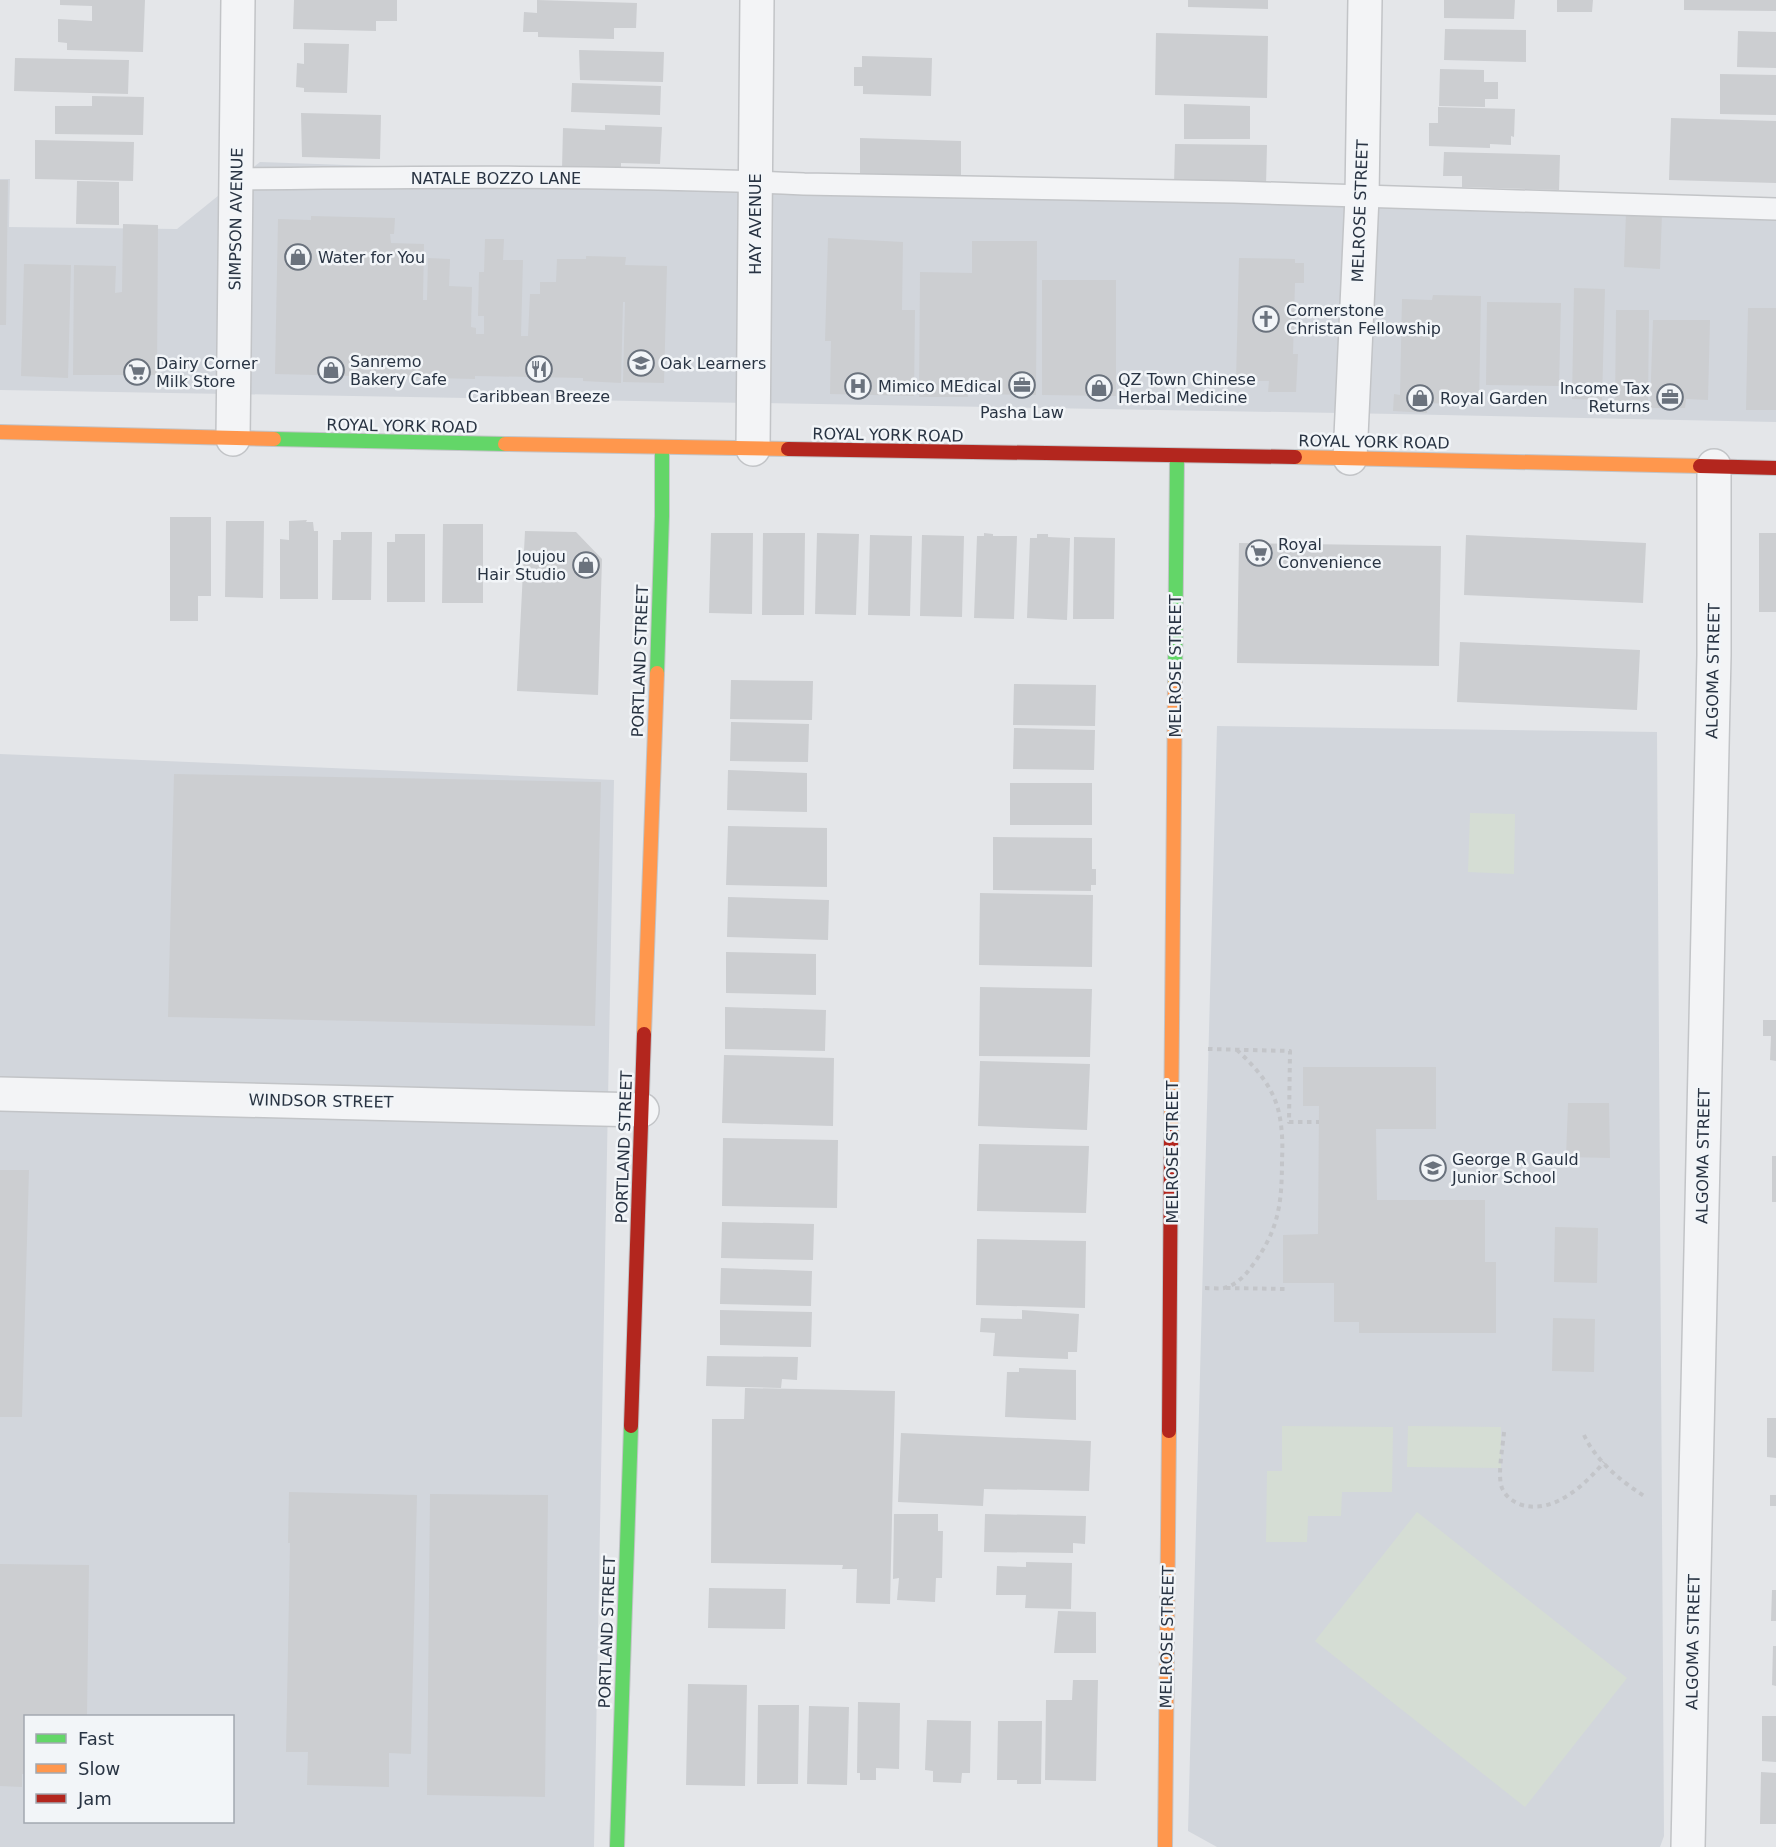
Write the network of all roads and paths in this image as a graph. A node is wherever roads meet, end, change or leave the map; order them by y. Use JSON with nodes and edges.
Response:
{"nodes":[{"id":1,"x":238,"y":0,"type":"edge"},
{"id":2,"x":757,"y":0,"type":"edge"},
{"id":3,"x":1365,"y":0,"type":"edge"},
{"id":4,"x":237,"y":179,"type":"junction"},
{"id":5,"x":754,"y":181,"type":"junction"},
{"id":6,"x":1362,"y":196,"type":"junction"},
{"id":7,"x":1776,"y":209,"type":"edge"},
{"id":8,"x":0,"y":432,"type":"edge"},
{"id":9,"x":233,"y":439,"type":"junction"},
{"id":10,"x":662,"y":447,"type":"junction"},
{"id":11,"x":753,"y":449,"type":"junction"},
{"id":12,"x":1177,"y":456,"type":"junction"},
{"id":13,"x":1350,"y":458,"type":"junction"},
{"id":14,"x":1714,"y":466,"type":"junction"},
{"id":15,"x":1776,"y":468,"type":"edge"},
{"id":16,"x":1208,"y":1049,"type":"dead end"},
{"id":17,"x":1237,"y":1050,"type":"junction"},
{"id":18,"x":0,"y":1094,"type":"edge"},
{"id":19,"x":642,"y":1110,"type":"junction"},
{"id":20,"x":1319,"y":1122,"type":"dead end"},
{"id":21,"x":1205,"y":1288,"type":"dead end"},
{"id":22,"x":1222,"y":1288,"type":"junction"},
{"id":23,"x":1286,"y":1288,"type":"dead end"},
{"id":24,"x":1504,"y":1432,"type":"dead end"},
{"id":25,"x":1584,"y":1435,"type":"dead end"},
{"id":26,"x":1604,"y":1462,"type":"junction"},
{"id":27,"x":1644,"y":1496,"type":"dead end"},
{"id":28,"x":617,"y":1847,"type":"edge"},
{"id":29,"x":1165,"y":1847,"type":"edge"},
{"id":30,"x":1689,"y":1847,"type":"edge"}],
"edges":[{"from":1,"to":4,"type":"street","name":"SIMPSON AVENUE"},
{"from":2,"to":5,"type":"street","name":"HAY AVENUE"},
{"from":3,"to":6,"type":"street","name":"MELROSE STREET"},
{"from":4,"to":5,"type":"lane","name":"NATALE BOZZO LANE"},
{"from":4,"to":9,"type":"street","name":"SIMPSON AVENUE"},
{"from":5,"to":6,"type":"lane","name":"NATALE BOZZO LANE"},
{"from":5,"to":11,"type":"street","name":"HAY AVENUE"},
{"from":6,"to":7,"type":"lane","name":"NATALE BOZZO LANE"},
{"from":6,"to":13,"type":"street","name":"MELROSE STREET"},
{"from":8,"to":9,"type":"street","name":"ROYAL YORK ROAD"},
{"from":9,"to":10,"type":"street","name":"ROYAL YORK ROAD"},
{"from":10,"to":11,"type":"street","name":"ROYAL YORK ROAD"},
{"from":10,"to":19,"type":"street","name":"PORTLAND STREET"},
{"from":11,"to":12,"type":"street","name":"ROYAL YORK ROAD"},
{"from":12,"to":13,"type":"street","name":"ROYAL YORK ROAD"},
{"from":12,"to":29,"type":"street","name":"MELROSE STREET"},
{"from":13,"to":14,"type":"street","name":"ROYAL YORK ROAD"},
{"from":14,"to":15,"type":"street","name":"ROYAL YORK ROAD"},
{"from":14,"to":30,"type":"street","name":"ALGOMA STREET"},
{"from":16,"to":17,"type":"path"},
{"from":17,"to":20,"type":"path"},
{"from":17,"to":22,"type":"path"},
{"from":18,"to":19,"type":"street","name":"WINDSOR STREET"},
{"from":19,"to":28,"type":"street","name":"PORTLAND STREET"},
{"from":21,"to":22,"type":"path"},
{"from":22,"to":23,"type":"path"},
{"from":24,"to":26,"type":"path"},
{"from":25,"to":26,"type":"path"},
{"from":26,"to":27,"type":"path"}]}
